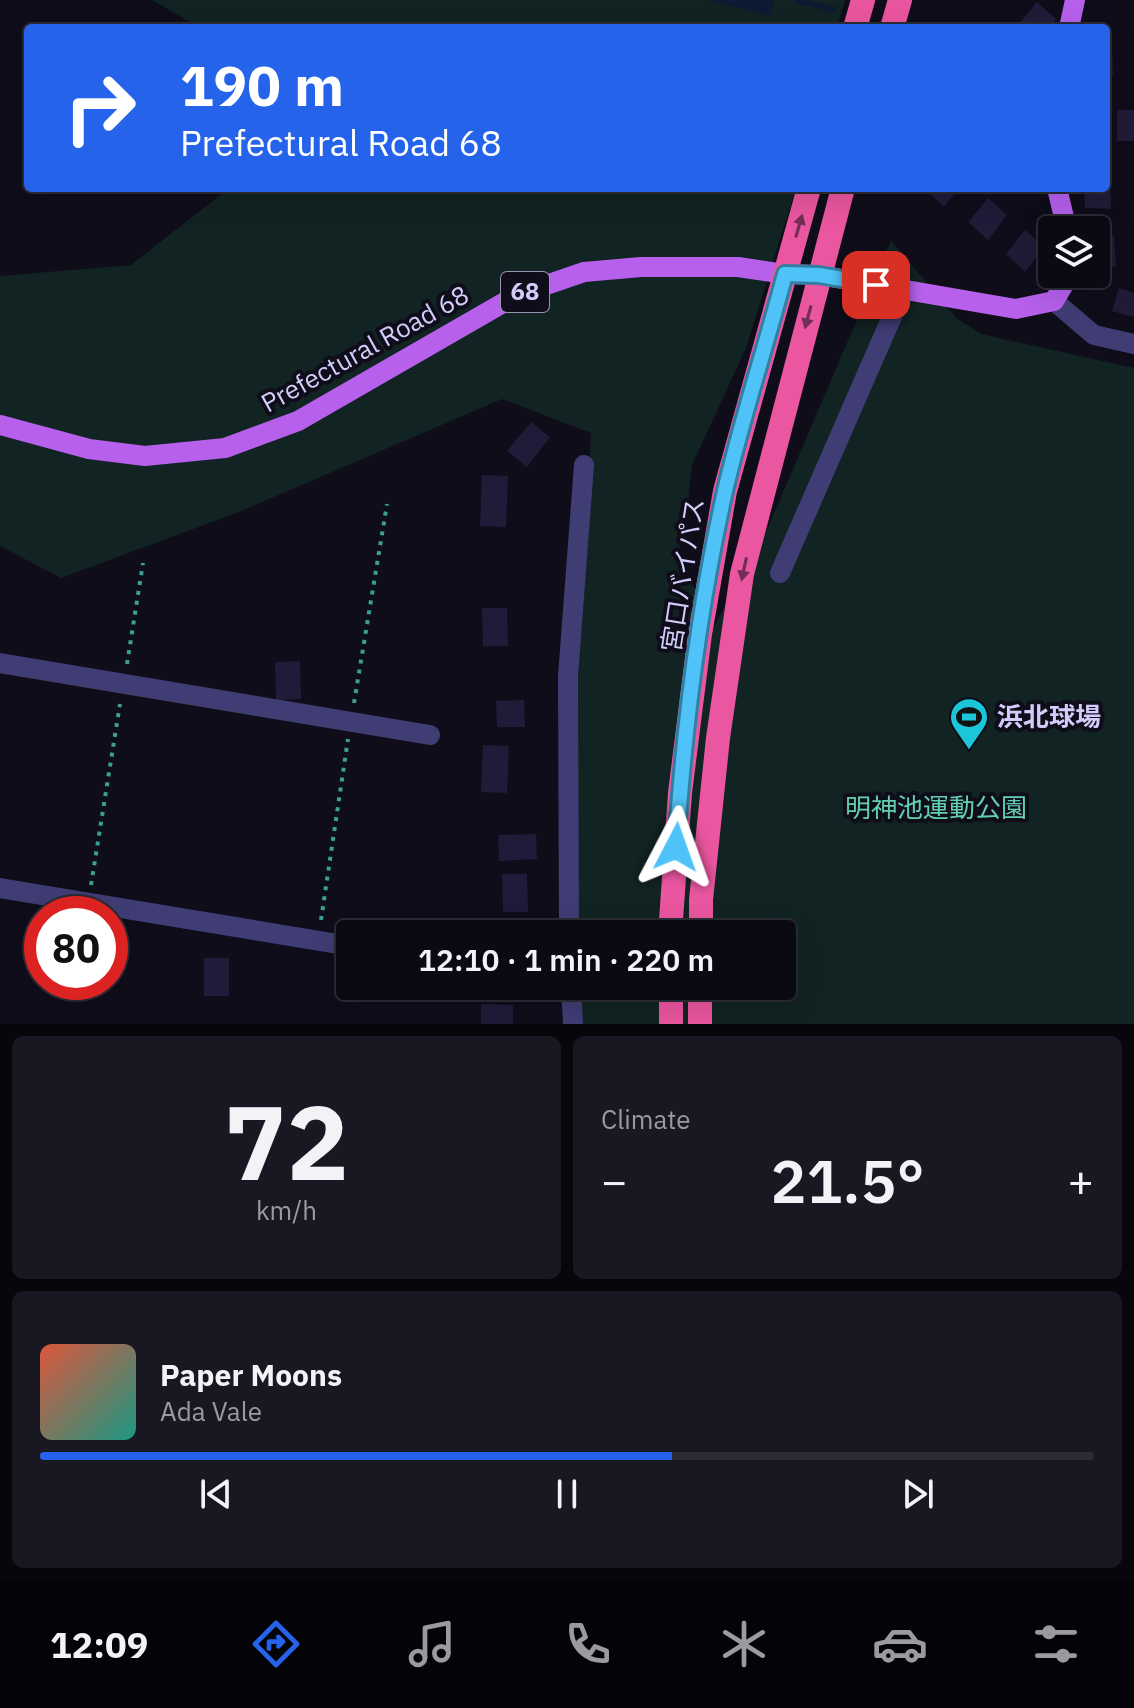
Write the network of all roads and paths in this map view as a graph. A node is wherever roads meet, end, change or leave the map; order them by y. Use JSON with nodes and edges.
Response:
{"nodes":[{"id":1,"x":863,"y":0,"type":"edge"},
{"id":2,"x":900,"y":0,"type":"edge"},
{"id":3,"x":1075,"y":0,"type":"edge"},
{"id":4,"x":856,"y":24,"type":"edge"},
{"id":5,"x":893,"y":24,"type":"edge"},
{"id":6,"x":1070,"y":24,"type":"edge"},
{"id":7,"x":808,"y":192,"type":"edge"},
{"id":8,"x":842,"y":192,"type":"edge"},
{"id":9,"x":1058,"y":192,"type":"edge"},
{"id":10,"x":1064,"y":216,"type":"edge"},
{"id":11,"x":785,"y":274,"type":"junction"},
{"id":12,"x":819,"y":275,"type":"junction"},
{"id":13,"x":1062,"y":288,"type":"edge"},
{"id":14,"x":904,"y":289,"type":"junction"},
{"id":15,"x":1054,"y":301,"type":"junction"},
{"id":16,"x":1134,"y":344,"type":"edge"},
{"id":17,"x":0,"y":425,"type":"edge"},
{"id":18,"x":584,"y":465,"type":"dead end"},
{"id":19,"x":387,"y":504,"type":"dead end"},
{"id":20,"x":143,"y":563,"type":"dead end"},
{"id":21,"x":780,"y":573,"type":"dead end"},
{"id":22,"x":0,"y":663,"type":"edge"},
{"id":23,"x":124,"y":683,"type":"junction"},
{"id":24,"x":351,"y":723,"type":"junction"},
{"id":25,"x":430,"y":735,"type":"dead end"},
{"id":26,"x":0,"y":888,"type":"edge"},
{"id":27,"x":50,"y":896,"type":"edge"},
{"id":28,"x":89,"y":896,"type":"edge"},
{"id":29,"x":128,"y":909,"type":"edge"},
{"id":30,"x":569,"y":920,"type":"edge"},
{"id":31,"x":671,"y":920,"type":"edge"},
{"id":32,"x":701,"y":920,"type":"edge"},
{"id":33,"x":318,"y":940,"type":"junction"},
{"id":34,"x":336,"y":943,"type":"edge"},
{"id":35,"x":572,"y":1000,"type":"edge"},
{"id":36,"x":671,"y":1000,"type":"edge"},
{"id":37,"x":700,"y":1000,"type":"edge"},
{"id":38,"x":573,"y":1024,"type":"edge"},
{"id":39,"x":671,"y":1024,"type":"edge"},
{"id":40,"x":700,"y":1024,"type":"edge"}],
"edges":[{"from":1,"to":4,"type":"highway"},
{"from":2,"to":5,"type":"highway"},
{"from":3,"to":6,"type":"main road"},
{"from":11,"to":7,"type":"highway","name":"宮口バイパス","one_way":true},
{"from":8,"to":12,"type":"highway"},
{"from":9,"to":10,"type":"main road"},
{"from":11,"to":12,"type":"main road","name":"Prefectural Road 68","number":"68"},
{"from":11,"to":17,"type":"main road","name":"Prefectural Road 68","number":"68"},
{"from":11,"to":31,"type":"highway","name":"宮口バイパス"},
{"from":12,"to":14,"type":"main road","name":"Prefectural Road 68","number":"68"},
{"from":12,"to":32,"type":"highway","one_way":true},
{"from":13,"to":15,"type":"main road"},
{"from":14,"to":15,"type":"main road","name":"Prefectural Road 68","number":"68"},
{"from":14,"to":21,"type":"street"},
{"from":15,"to":16,"type":"street"},
{"from":18,"to":30,"type":"street"},
{"from":19,"to":24,"type":"path"},
{"from":20,"to":23,"type":"path"},
{"from":22,"to":23,"type":"street"},
{"from":23,"to":24,"type":"street"},
{"from":23,"to":28,"type":"path"},
{"from":24,"to":25,"type":"street"},
{"from":24,"to":33,"type":"path"},
{"from":26,"to":27,"type":"street"},
{"from":29,"to":33,"type":"street"},
{"from":33,"to":34,"type":"street"},
{"from":35,"to":38,"type":"street"},
{"from":36,"to":39,"type":"highway"},
{"from":37,"to":40,"type":"highway"}]}
